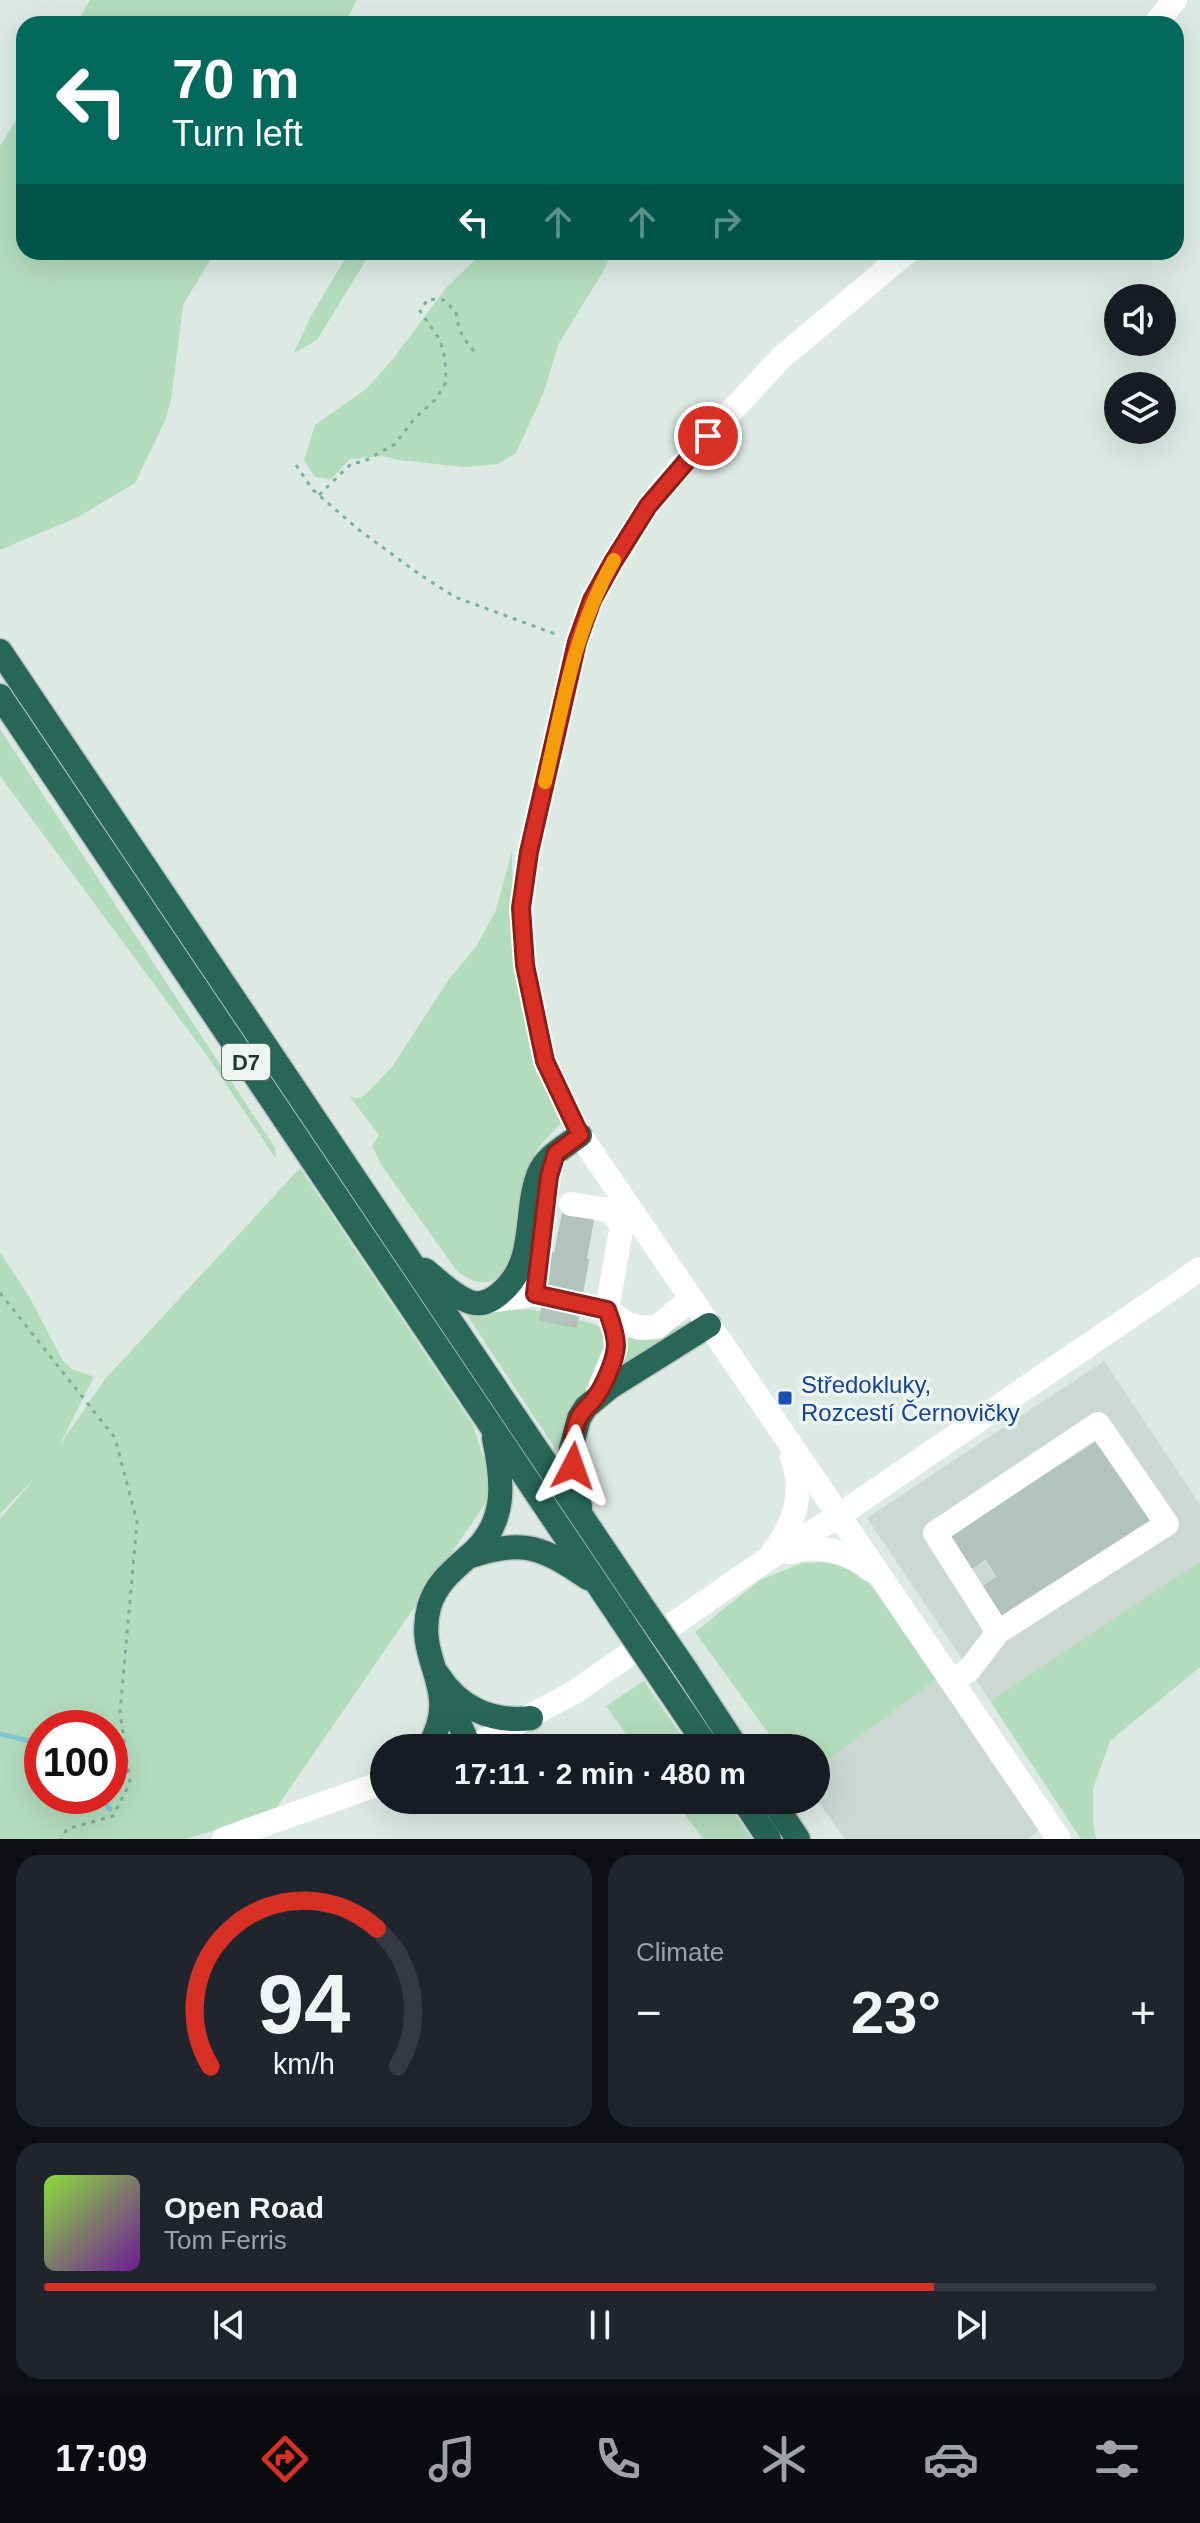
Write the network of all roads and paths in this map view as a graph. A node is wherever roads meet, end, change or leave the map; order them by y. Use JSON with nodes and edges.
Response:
{"nodes":[{"id":1,"x":1175,"y":0,"type":"edge"},
{"id":2,"x":1162,"y":16,"type":"edge"},
{"id":3,"x":897,"y":260,"type":"edge"},
{"id":4,"x":475,"y":352,"type":"dead end"},
{"id":5,"x":296,"y":465,"type":"dead end"},
{"id":6,"x":319,"y":495,"type":"junction"},
{"id":7,"x":577,"y":642,"type":"junction"},
{"id":8,"x":0,"y":651,"type":"edge"},
{"id":9,"x":0,"y":696,"type":"edge"},
{"id":10,"x":580,"y":1135,"type":"junction"},
{"id":11,"x":556,"y":1153,"type":"junction"},
{"id":12,"x":571,"y":1204,"type":"dead end"},
{"id":13,"x":405,"y":1254,"type":"junction"},
{"id":14,"x":1200,"y":1269,"type":"edge"},
{"id":15,"x":0,"y":1293,"type":"edge"},
{"id":16,"x":535,"y":1294,"type":"junction"},
{"id":17,"x":691,"y":1299,"type":"junction"},
{"id":18,"x":489,"y":1301,"type":"junction"},
{"id":19,"x":607,"y":1310,"type":"junction"},
{"id":20,"x":709,"y":1325,"type":"junction"},
{"id":21,"x":596,"y":1397,"type":"junction"},
{"id":22,"x":492,"y":1427,"type":"junction"},
{"id":23,"x":786,"y":1439,"type":"junction"},
{"id":24,"x":838,"y":1516,"type":"junction"},
{"id":25,"x":582,"y":1517,"type":"junction"},
{"id":26,"x":468,"y":1557,"type":"junction"},
{"id":27,"x":769,"y":1558,"type":"junction"},
{"id":28,"x":880,"y":1577,"type":"junction"},
{"id":29,"x":598,"y":1585,"type":"junction"},
{"id":30,"x":998,"y":1632,"type":"junction"},
{"id":31,"x":434,"y":1665,"type":"junction"},
{"id":32,"x":952,"y":1681,"type":"junction"},
{"id":33,"x":531,"y":1718,"type":"junction"},
{"id":34,"x":437,"y":1734,"type":"edge"},
{"id":35,"x":464,"y":1734,"type":"edge"},
{"id":36,"x":498,"y":1734,"type":"edge"},
{"id":37,"x":699,"y":1734,"type":"edge"},
{"id":38,"x":728,"y":1734,"type":"edge"},
{"id":39,"x":370,"y":1787,"type":"edge"},
{"id":40,"x":752,"y":1814,"type":"edge"},
{"id":41,"x":781,"y":1814,"type":"edge"},
{"id":42,"x":61,"y":1839,"type":"edge"},
{"id":43,"x":224,"y":1839,"type":"edge"},
{"id":44,"x":769,"y":1839,"type":"edge"},
{"id":45,"x":798,"y":1839,"type":"edge"},
{"id":46,"x":1059,"y":1839,"type":"edge"}],
"edges":[{"from":1,"to":2,"type":"street"},
{"from":3,"to":7,"type":"street"},
{"from":4,"to":6,"type":"path"},
{"from":5,"to":6,"type":"path"},
{"from":6,"to":7,"type":"path"},
{"from":7,"to":10,"type":"street"},
{"from":8,"to":13,"type":"highway","number":"D7"},
{"from":9,"to":22,"type":"highway","number":"D7"},
{"from":10,"to":11,"type":"highway"},
{"from":10,"to":17,"type":"street"},
{"from":11,"to":16,"type":"street"},
{"from":11,"to":18,"type":"highway"},
{"from":12,"to":19,"type":"street"},
{"from":13,"to":18,"type":"highway"},
{"from":13,"to":25,"type":"highway","number":"D7"},
{"from":14,"to":24,"type":"street"},
{"from":15,"to":42,"type":"path"},
{"from":16,"to":18,"type":"street"},
{"from":16,"to":19,"type":"street"},
{"from":17,"to":19,"type":"street"},
{"from":17,"to":20,"type":"street"},
{"from":19,"to":21,"type":"street"},
{"from":20,"to":21,"type":"highway"},
{"from":20,"to":23,"type":"street"},
{"from":21,"to":25,"type":"highway"},
{"from":22,"to":26,"type":"highway"},
{"from":22,"to":29,"type":"highway","number":"D7"},
{"from":23,"to":24,"type":"street"},
{"from":23,"to":27,"type":"street"},
{"from":24,"to":27,"type":"street"},
{"from":24,"to":28,"type":"street"},
{"from":25,"to":38,"type":"highway","number":"D7","bridge":true},
{"from":26,"to":29,"type":"highway"},
{"from":26,"to":31,"type":"highway"},
{"from":27,"to":28,"type":"street"},
{"from":27,"to":33,"type":"street"},
{"from":28,"to":32,"type":"street"},
{"from":29,"to":37,"type":"highway","number":"D7","bridge":true},
{"from":30,"to":30,"type":"street"},
{"from":30,"to":32,"type":"street"},
{"from":31,"to":33,"type":"highway"},
{"from":31,"to":34,"type":"highway"},
{"from":31,"to":35,"type":"highway"},
{"from":32,"to":46,"type":"street"},
{"from":33,"to":36,"type":"street"},
{"from":39,"to":43,"type":"street"},
{"from":40,"to":44,"type":"highway"},
{"from":41,"to":45,"type":"highway"}]}
